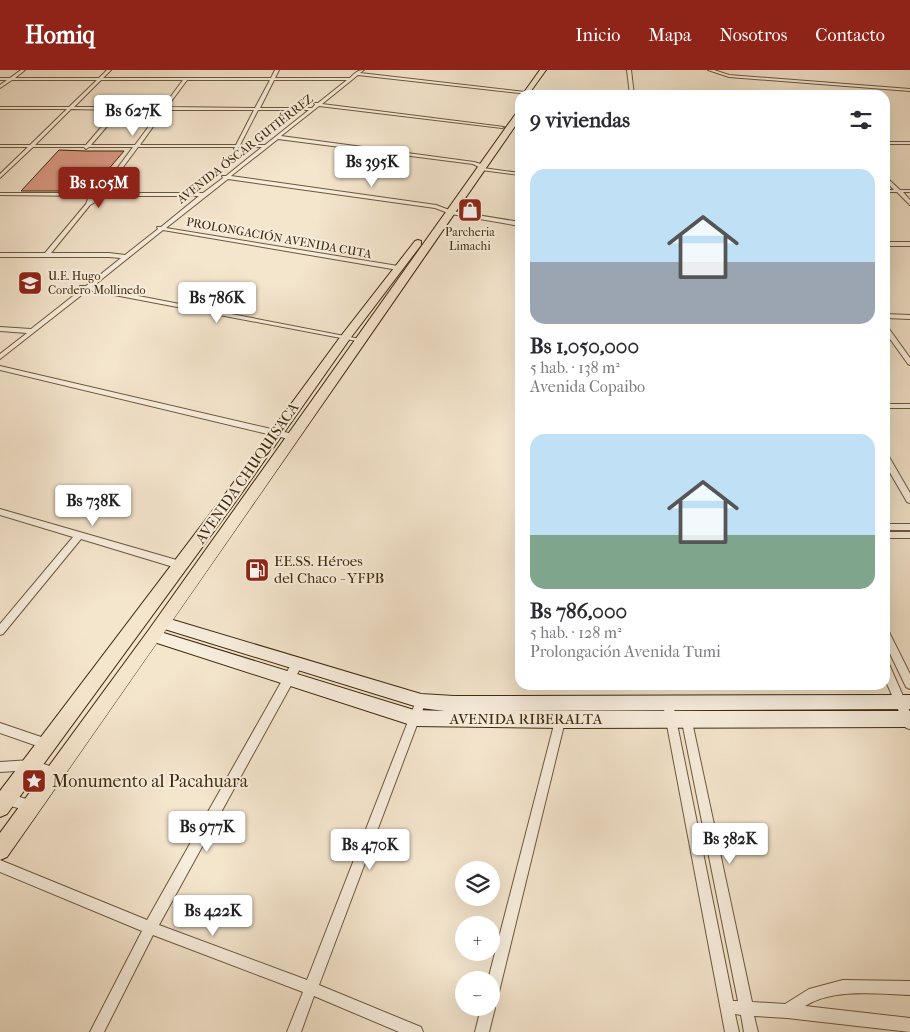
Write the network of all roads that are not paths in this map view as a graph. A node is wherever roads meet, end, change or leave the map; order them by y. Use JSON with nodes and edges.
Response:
{"nodes":[{"id":1,"x":23,"y":70,"type":"edge"},
{"id":2,"x":109,"y":70,"type":"edge"},
{"id":3,"x":277,"y":70,"type":"edge"},
{"id":4,"x":362,"y":70,"type":"edge"},
{"id":5,"x":543,"y":70,"type":"edge"},
{"id":6,"x":551,"y":70,"type":"edge"},
{"id":7,"x":629,"y":70,"type":"edge"},
{"id":8,"x":710,"y":70,"type":"edge"},
{"id":9,"x":353,"y":75,"type":"edge"},
{"id":10,"x":16,"y":77,"type":"junction"},
{"id":11,"x":101,"y":78,"type":"junction"},
{"id":12,"x":187,"y":78,"type":"junction"},
{"id":13,"x":273,"y":78,"type":"junction"},
{"id":14,"x":0,"y":79,"type":"edge"},
{"id":15,"x":10,"y":79,"type":"junction"},
{"id":16,"x":0,"y":87,"type":"edge"},
{"id":17,"x":531,"y":90,"type":"edge"},
{"id":18,"x":533,"y":90,"type":"edge"},
{"id":19,"x":631,"y":90,"type":"edge"},
{"id":20,"x":910,"y":90,"type":"edge"},
{"id":21,"x":0,"y":91,"type":"edge"},
{"id":22,"x":515,"y":94,"type":"edge"},
{"id":23,"x":315,"y":105,"type":"junction"},
{"id":24,"x":0,"y":108,"type":"edge"},
{"id":25,"x":72,"y":108,"type":"junction"},
{"id":26,"x":120,"y":108,"type":"junction"},
{"id":27,"x":164,"y":108,"type":"junction"},
{"id":28,"x":257,"y":108,"type":"junction"},
{"id":29,"x":515,"y":111,"type":"edge"},
{"id":30,"x":515,"y":120,"type":"edge"},
{"id":31,"x":503,"y":125,"type":"junction"},
{"id":32,"x":276,"y":135,"type":"junction"},
{"id":33,"x":890,"y":144,"type":"edge"},
{"id":34,"x":910,"y":144,"type":"edge"},
{"id":35,"x":0,"y":147,"type":"edge"},
{"id":36,"x":86,"y":147,"type":"junction"},
{"id":37,"x":237,"y":147,"type":"junction"},
{"id":38,"x":32,"y":148,"type":"junction"},
{"id":39,"x":135,"y":148,"type":"junction"},
{"id":40,"x":260,"y":148,"type":"junction"},
{"id":41,"x":128,"y":149,"type":"junction"},
{"id":42,"x":479,"y":164,"type":"junction"},
{"id":43,"x":515,"y":172,"type":"edge"},
{"id":44,"x":890,"y":176,"type":"edge"},
{"id":45,"x":0,"y":177,"type":"edge"},
{"id":46,"x":220,"y":177,"type":"junction"},
{"id":47,"x":227,"y":178,"type":"junction"},
{"id":48,"x":890,"y":180,"type":"edge"},
{"id":49,"x":890,"y":189,"type":"edge"},
{"id":50,"x":903,"y":189,"type":"edge"},
{"id":51,"x":0,"y":194,"type":"edge"},
{"id":52,"x":99,"y":196,"type":"junction"},
{"id":53,"x":198,"y":197,"type":"junction"},
{"id":54,"x":910,"y":197,"type":"edge"},
{"id":55,"x":0,"y":199,"type":"edge"},
{"id":56,"x":90,"y":199,"type":"junction"},
{"id":57,"x":192,"y":199,"type":"junction"},
{"id":58,"x":910,"y":203,"type":"edge"},
{"id":59,"x":446,"y":211,"type":"junction"},
{"id":60,"x":515,"y":223,"type":"edge"},
{"id":61,"x":163,"y":226,"type":"junction"},
{"id":62,"x":890,"y":244,"type":"edge"},
{"id":63,"x":910,"y":244,"type":"edge"},
{"id":64,"x":418,"y":251,"type":"junction"},
{"id":65,"x":0,"y":255,"type":"edge"},
{"id":66,"x":47,"y":255,"type":"junction"},
{"id":67,"x":122,"y":257,"type":"junction"},
{"id":68,"x":400,"y":266,"type":"junction"},
{"id":69,"x":82,"y":287,"type":"junction"},
{"id":70,"x":890,"y":316,"type":"edge"},
{"id":71,"x":910,"y":316,"type":"edge"},
{"id":72,"x":0,"y":328,"type":"edge"},
{"id":73,"x":29,"y":331,"type":"junction"},
{"id":74,"x":890,"y":334,"type":"edge"},
{"id":75,"x":345,"y":338,"type":"junction"},
{"id":76,"x":360,"y":341,"type":"junction"},
{"id":77,"x":0,"y":351,"type":"edge"},
{"id":78,"x":0,"y":357,"type":"edge"},
{"id":79,"x":910,"y":363,"type":"edge"},
{"id":80,"x":0,"y":368,"type":"edge"},
{"id":81,"x":890,"y":406,"type":"edge"},
{"id":82,"x":910,"y":406,"type":"edge"},
{"id":83,"x":278,"y":433,"type":"junction"},
{"id":84,"x":293,"y":437,"type":"junction"},
{"id":85,"x":890,"y":466,"type":"edge"},
{"id":86,"x":910,"y":500,"type":"edge"},
{"id":87,"x":1,"y":514,"type":"edge"},
{"id":88,"x":890,"y":527,"type":"edge"},
{"id":89,"x":910,"y":527,"type":"edge"},
{"id":90,"x":80,"y":535,"type":"junction"},
{"id":91,"x":890,"y":535,"type":"edge"},
{"id":92,"x":910,"y":535,"type":"edge"},
{"id":93,"x":180,"y":565,"type":"junction"},
{"id":94,"x":158,"y":630,"type":"junction"},
{"id":95,"x":0,"y":631,"type":"edge"},
{"id":96,"x":890,"y":643,"type":"edge"},
{"id":97,"x":293,"y":672,"type":"junction"},
{"id":98,"x":890,"y":676,"type":"edge"},
{"id":99,"x":910,"y":684,"type":"edge"},
{"id":100,"x":421,"y":700,"type":"junction"},
{"id":101,"x":564,"y":702,"type":"junction"},
{"id":102,"x":905,"y":702,"type":"edge"},
{"id":103,"x":677,"y":711,"type":"junction"},
{"id":104,"x":414,"y":718,"type":"junction"},
{"id":105,"x":560,"y":720,"type":"junction"},
{"id":106,"x":909,"y":721,"type":"edge"},
{"id":107,"x":0,"y":728,"type":"edge"},
{"id":108,"x":46,"y":744,"type":"junction"},
{"id":109,"x":31,"y":765,"type":"junction"},
{"id":110,"x":0,"y":767,"type":"edge"},
{"id":111,"x":55,"y":773,"type":"junction"},
{"id":112,"x":2,"y":800,"type":"edge"},
{"id":113,"x":32,"y":806,"type":"junction"},
{"id":114,"x":0,"y":850,"type":"edge"},
{"id":115,"x":0,"y":866,"type":"edge"},
{"id":116,"x":150,"y":928,"type":"junction"},
{"id":117,"x":497,"y":971,"type":"edge"},
{"id":118,"x":311,"y":988,"type":"junction"},
{"id":119,"x":910,"y":988,"type":"edge"},
{"id":120,"x":727,"y":1006,"type":"junction"},
{"id":121,"x":746,"y":1008,"type":"junction"},
{"id":122,"x":787,"y":1010,"type":"junction"},
{"id":123,"x":486,"y":1016,"type":"edge"},
{"id":124,"x":910,"y":1025,"type":"edge"},
{"id":125,"x":895,"y":1028,"type":"edge"},
{"id":126,"x":97,"y":1032,"type":"edge"},
{"id":127,"x":294,"y":1032,"type":"edge"},
{"id":128,"x":416,"y":1032,"type":"edge"},
{"id":129,"x":482,"y":1032,"type":"edge"},
{"id":130,"x":732,"y":1032,"type":"edge"},
{"id":131,"x":751,"y":1032,"type":"edge"}],
"edges":[{"from":1,"to":10,"type":"street"},
{"from":2,"to":11,"type":"street"},
{"from":3,"to":13,"type":"street"},
{"from":4,"to":9,"type":"street","name":"AVENIDA ÓSCAR GUTIÉRREZ"},
{"from":5,"to":17,"type":"main road","name":"AVENIDA CHUQUISACA"},
{"from":6,"to":18,"type":"main road","name":"AVENIDA CHUQUISACA"},
{"from":7,"to":19,"type":"street"},
{"from":8,"to":20,"type":"street"},
{"from":9,"to":13,"type":"street"},
{"from":9,"to":22,"type":"street"},
{"from":9,"to":23,"type":"street","name":"AVENIDA ÓSCAR GUTIÉRREZ"},
{"from":10,"to":11,"type":"street"},
{"from":10,"to":15,"type":"street"},
{"from":10,"to":21,"type":"street"},
{"from":11,"to":12,"type":"street"},
{"from":11,"to":25,"type":"street"},
{"from":12,"to":13,"type":"street"},
{"from":12,"to":27,"type":"street"},
{"from":13,"to":28,"type":"street"},
{"from":14,"to":15,"type":"street"},
{"from":15,"to":16,"type":"street"},
{"from":23,"to":28,"type":"street"},
{"from":23,"to":31,"type":"street"},
{"from":23,"to":32,"type":"street","name":"AVENIDA ÓSCAR GUTIÉRREZ"},
{"from":24,"to":25,"type":"street"},
{"from":25,"to":26,"type":"street"},
{"from":25,"to":38,"type":"street"},
{"from":26,"to":27,"type":"street"},
{"from":26,"to":36,"type":"street"},
{"from":27,"to":28,"type":"street"},
{"from":27,"to":39,"type":"street"},
{"from":28,"to":37,"type":"street"},
{"from":29,"to":31,"type":"main road","name":"AVENIDA CHUQUISACA"},
{"from":30,"to":42,"type":"main road","name":"AVENIDA CHUQUISACA"},
{"from":31,"to":42,"type":"main road","name":"AVENIDA CHUQUISACA"},
{"from":32,"to":40,"type":"street","name":"AVENIDA ÓSCAR GUTIÉRREZ"},
{"from":32,"to":40,"type":"street","name":"AVENIDA ÓSCAR GUTIÉRREZ"},
{"from":32,"to":42,"type":"street"},
{"from":33,"to":34,"type":"street"},
{"from":35,"to":38,"type":"street"},
{"from":36,"to":38,"type":"street"},
{"from":36,"to":39,"type":"street"},
{"from":36,"to":41,"type":"street"},
{"from":37,"to":39,"type":"street"},
{"from":37,"to":40,"type":"street"},
{"from":38,"to":45,"type":"street"},
{"from":39,"to":41,"type":"street"},
{"from":39,"to":52,"type":"street"},
{"from":40,"to":46,"type":"street","name":"AVENIDA ÓSCAR GUTIÉRREZ"},
{"from":40,"to":47,"type":"street","name":"AVENIDA ÓSCAR GUTIÉRREZ"},
{"from":41,"to":56,"type":"street"},
{"from":42,"to":43,"type":"street"},
{"from":42,"to":59,"type":"main road","name":"AVENIDA CHUQUISACA"},
{"from":44,"to":50,"type":"street"},
{"from":46,"to":47,"type":"street"},
{"from":46,"to":53,"type":"street","name":"AVENIDA ÓSCAR GUTIÉRREZ"},
{"from":47,"to":53,"type":"street","name":"AVENIDA ÓSCAR GUTIÉRREZ"},
{"from":47,"to":59,"type":"street"},
{"from":48,"to":50,"type":"street"},
{"from":49,"to":50,"type":"street"},
{"from":50,"to":54,"type":"street"},
{"from":50,"to":58,"type":"street"},
{"from":51,"to":56,"type":"street"},
{"from":52,"to":53,"type":"street"},
{"from":52,"to":56,"type":"street"},
{"from":52,"to":57,"type":"street"},
{"from":53,"to":57,"type":"street","name":"AVENIDA ÓSCAR GUTIÉRREZ"},
{"from":53,"to":61,"type":"street","name":"AVENIDA ÓSCAR GUTIÉRREZ"},
{"from":55,"to":56,"type":"street"},
{"from":56,"to":66,"type":"street"},
{"from":57,"to":61,"type":"street","name":"AVENIDA ÓSCAR GUTIÉRREZ"},
{"from":59,"to":60,"type":"street"},
{"from":59,"to":64,"type":"main road","name":"AVENIDA CHUQUISACA"},
{"from":61,"to":67,"type":"street","name":"AVENIDA ÓSCAR GUTIÉRREZ"},
{"from":61,"to":68,"type":"street","name":"PROLONGACIÓN AVENIDA CUTA"},
{"from":62,"to":63,"type":"street"},
{"from":64,"to":68,"type":"main road","name":"AVENIDA CHUQUISACA"},
{"from":64,"to":76,"type":"main road","name":"AVENIDA CHUQUISACA"},
{"from":65,"to":66,"type":"street"},
{"from":66,"to":67,"type":"street"},
{"from":67,"to":69,"type":"street","name":"AVENIDA ÓSCAR GUTIÉRREZ"},
{"from":68,"to":75,"type":"main road","name":"AVENIDA CHUQUISACA"},
{"from":69,"to":73,"type":"street","name":"AVENIDA ÓSCAR GUTIÉRREZ"},
{"from":69,"to":75,"type":"street"},
{"from":70,"to":71,"type":"street"},
{"from":72,"to":73,"type":"street"},
{"from":73,"to":77,"type":"street","name":"AVENIDA ÓSCAR GUTIÉRREZ"},
{"from":73,"to":78,"type":"street","name":"AVENIDA ÓSCAR GUTIÉRREZ"},
{"from":74,"to":79,"type":"street"},
{"from":75,"to":76,"type":"street"},
{"from":75,"to":83,"type":"main road","name":"AVENIDA CHUQUISACA"},
{"from":76,"to":84,"type":"main road","name":"AVENIDA CHUQUISACA"},
{"from":80,"to":83,"type":"street"},
{"from":81,"to":82,"type":"street"},
{"from":83,"to":84,"type":"street"},
{"from":83,"to":93,"type":"main road","name":"AVENIDA CHUQUISACA"},
{"from":84,"to":94,"type":"main road","name":"AVENIDA CHUQUISACA"},
{"from":85,"to":86,"type":"street"},
{"from":87,"to":90,"type":"street"},
{"from":88,"to":89,"type":"street"},
{"from":90,"to":93,"type":"street"},
{"from":90,"to":95,"type":"street"},
{"from":91,"to":92,"type":"street"},
{"from":93,"to":108,"type":"main road","name":"AVENIDA CHUQUISACA"},
{"from":94,"to":97,"type":"street","name":"AVENIDA RIBERALTA"},
{"from":94,"to":111,"type":"main road","name":"AVENIDA CHUQUISACA"},
{"from":96,"to":99,"type":"street"},
{"from":97,"to":100,"type":"street","name":"AVENIDA RIBERALTA"},
{"from":97,"to":104,"type":"street","name":"AVENIDA RIBERALTA"},
{"from":97,"to":116,"type":"street"},
{"from":98,"to":102,"type":"street"},
{"from":100,"to":101,"type":"street","name":"AVENIDA RIBERALTA"},
{"from":100,"to":104,"type":"street"},
{"from":101,"to":103,"type":"street","name":"AVENIDA RIBERALTA"},
{"from":101,"to":105,"type":"street"},
{"from":102,"to":103,"type":"street","name":"AVENIDA RIBERALTA"},
{"from":102,"to":106,"type":"street"},
{"from":103,"to":105,"type":"street","name":"AVENIDA RIBERALTA"},
{"from":103,"to":106,"type":"street","name":"AVENIDA RIBERALTA"},
{"from":103,"to":120,"type":"street"},
{"from":103,"to":121,"type":"street"},
{"from":104,"to":105,"type":"street","name":"AVENIDA RIBERALTA"},
{"from":104,"to":118,"type":"street"},
{"from":105,"to":117,"type":"street"},
{"from":107,"to":108,"type":"street"},
{"from":108,"to":109,"type":"main road","name":"AVENIDA CHUQUISACA"},
{"from":109,"to":110,"type":"street"},
{"from":109,"to":111,"type":"street"},
{"from":109,"to":112,"type":"main road","name":"AVENIDA CHUQUISACA"},
{"from":111,"to":113,"type":"main road","name":"AVENIDA CHUQUISACA"},
{"from":112,"to":113,"type":"street"},
{"from":113,"to":114,"type":"main road","name":"AVENIDA CHUQUISACA"},
{"from":115,"to":116,"type":"street"},
{"from":116,"to":118,"type":"street"},
{"from":116,"to":126,"type":"street"},
{"from":118,"to":127,"type":"street"},
{"from":118,"to":128,"type":"street"},
{"from":119,"to":122,"type":"street"},
{"from":120,"to":121,"type":"street"},
{"from":120,"to":130,"type":"street"},
{"from":121,"to":122,"type":"street"},
{"from":121,"to":131,"type":"street"},
{"from":122,"to":125,"type":"street"},
{"from":123,"to":129,"type":"street"},
{"from":124,"to":125,"type":"street"}]}
